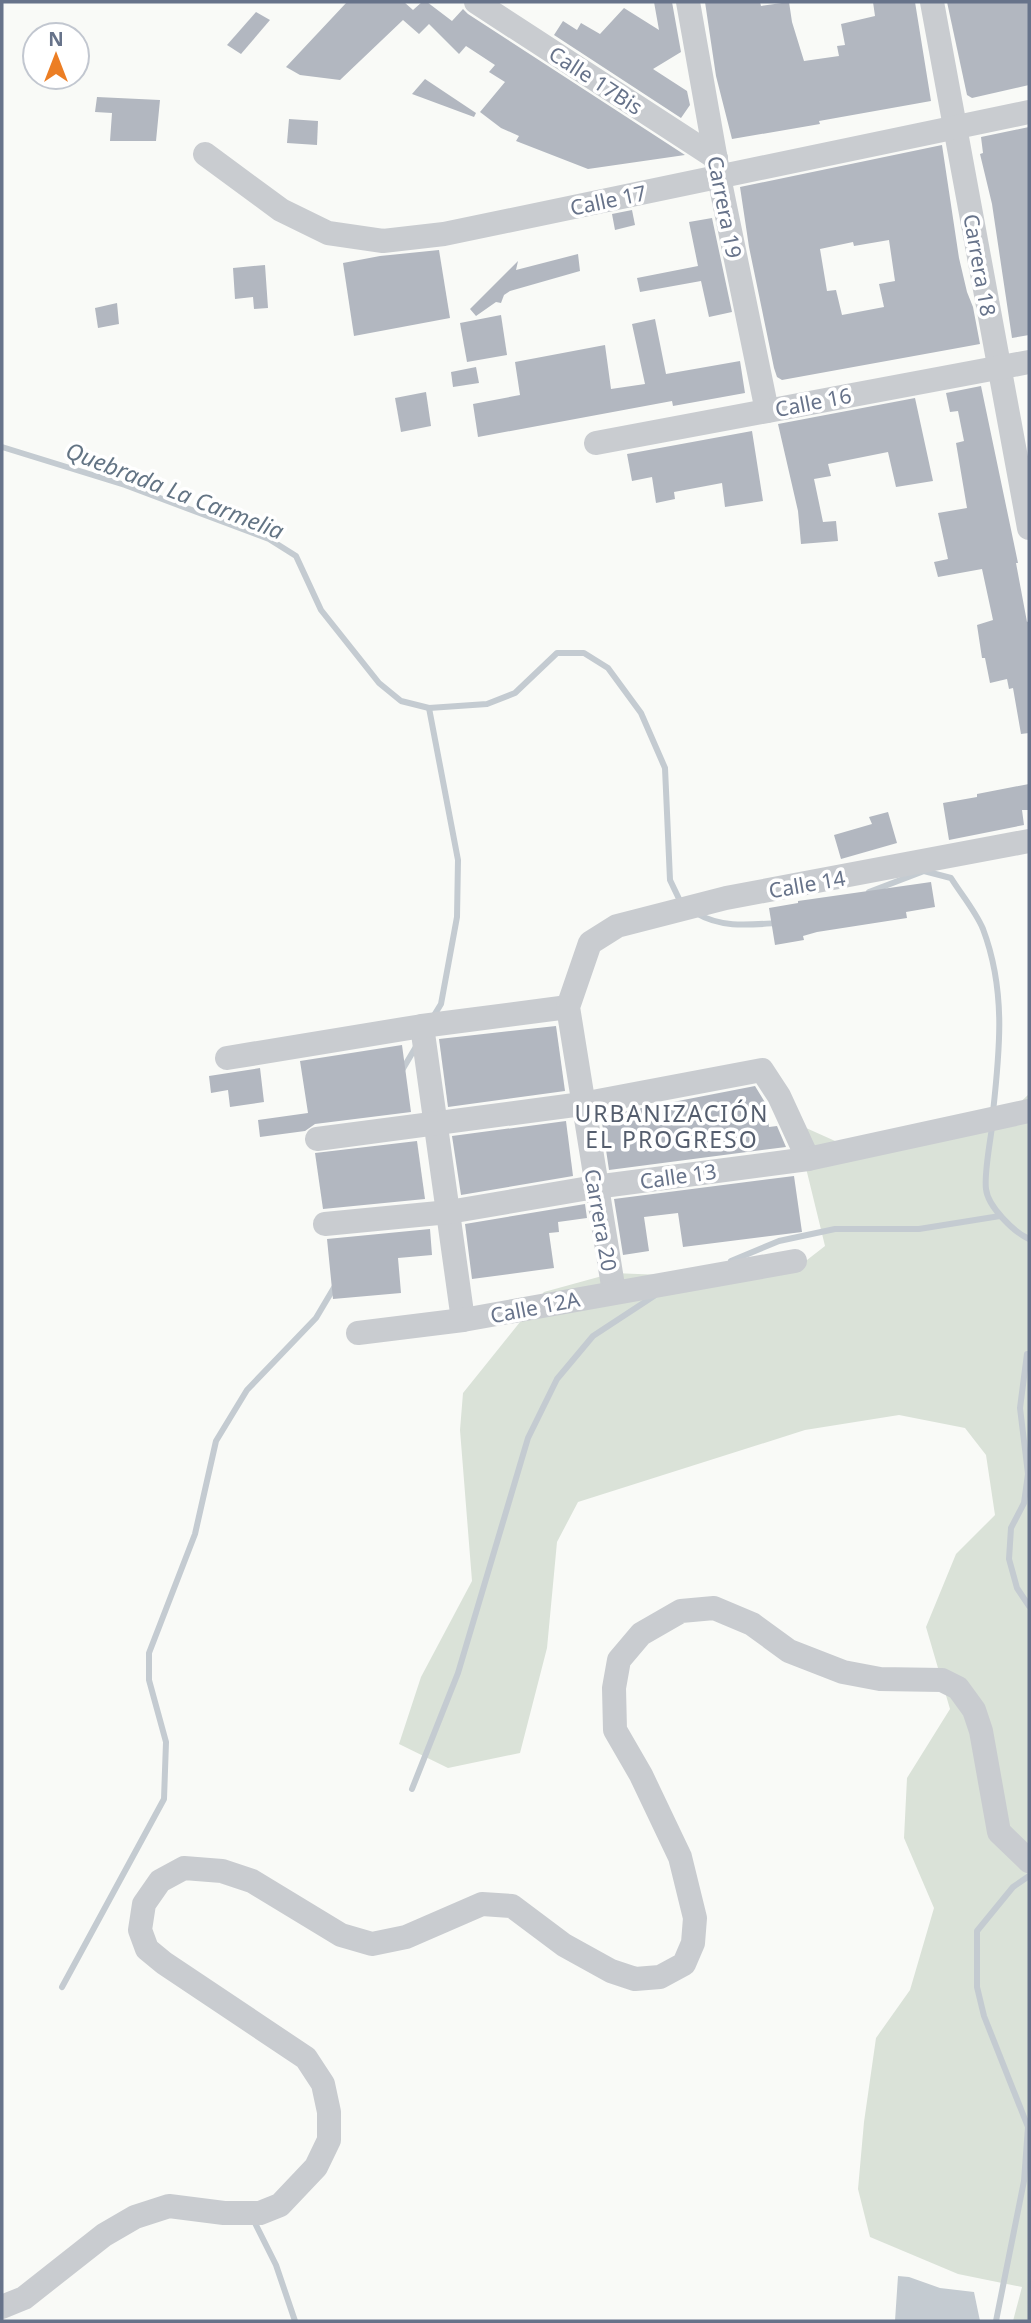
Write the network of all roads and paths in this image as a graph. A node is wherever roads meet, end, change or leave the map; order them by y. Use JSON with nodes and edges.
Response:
{"nodes":[{"id":1,"x":476,"y":2,"type":"edge"},
{"id":2,"x":688,"y":2,"type":"edge"},
{"id":3,"x":932,"y":2,"type":"edge"},
{"id":4,"x":1029,"y":112,"type":"edge"},
{"id":5,"x":955,"y":126,"type":"junction"},
{"id":6,"x":205,"y":154,"type":"dead end"},
{"id":7,"x":717,"y":168,"type":"junction"},
{"id":8,"x":1029,"y":362,"type":"edge"},
{"id":9,"x":998,"y":368,"type":"junction"},
{"id":10,"x":767,"y":411,"type":"junction"},
{"id":11,"x":596,"y":443,"type":"dead end"},
{"id":12,"x":1029,"y":528,"type":"edge"},
{"id":13,"x":1029,"y":842,"type":"edge"},
{"id":14,"x":590,"y":943,"type":"joint"},
{"id":15,"x":568,"y":1007,"type":"junction"},
{"id":16,"x":422,"y":1026,"type":"junction"},
{"id":17,"x":227,"y":1058,"type":"dead end"},
{"id":18,"x":582,"y":1104,"type":"junction"},
{"id":19,"x":1029,"y":1111,"type":"edge"},
{"id":20,"x":435,"y":1124,"type":"junction"},
{"id":21,"x":317,"y":1139,"type":"dead end"},
{"id":22,"x":807,"y":1159,"type":"junction"},
{"id":23,"x":595,"y":1187,"type":"junction"},
{"id":24,"x":449,"y":1212,"type":"junction"},
{"id":25,"x":325,"y":1224,"type":"dead end"},
{"id":26,"x":794,"y":1261,"type":"dead end"},
{"id":27,"x":614,"y":1292,"type":"junction"},
{"id":28,"x":463,"y":1320,"type":"junction"},
{"id":29,"x":358,"y":1333,"type":"dead end"},
{"id":30,"x":1029,"y":1861,"type":"edge"},
{"id":31,"x":2,"y":2307,"type":"edge"}],
"edges":[{"from":1,"to":7,"type":"street","name":"Calle 17Bis"},
{"from":2,"to":7,"type":"street","name":"Carrera 19"},
{"from":3,"to":5,"type":"street","name":"Carrera 18"},
{"from":4,"to":5,"type":"street","name":"Calle 17"},
{"from":5,"to":7,"type":"street","name":"Calle 17"},
{"from":5,"to":9,"type":"street","name":"Carrera 18"},
{"from":6,"to":7,"type":"street","name":"Calle 17"},
{"from":7,"to":10,"type":"street","name":"Carrera 19"},
{"from":8,"to":9,"type":"street","name":"Calle 16"},
{"from":9,"to":10,"type":"street","name":"Calle 16"},
{"from":9,"to":12,"type":"street","name":"Carrera 18"},
{"from":10,"to":11,"type":"street","name":"Calle 16"},
{"from":13,"to":14,"type":"street","name":"Calle 14"},
{"from":14,"to":15,"type":"street","name":"Carrera 20"},
{"from":15,"to":16,"type":"street"},
{"from":15,"to":18,"type":"street","name":"Carrera 20"},
{"from":16,"to":17,"type":"street"},
{"from":16,"to":20,"type":"street"},
{"from":18,"to":20,"type":"street"},
{"from":18,"to":22,"type":"street"},
{"from":18,"to":23,"type":"street","name":"Carrera 20"},
{"from":19,"to":22,"type":"street","name":"Calle 13"},
{"from":20,"to":21,"type":"street"},
{"from":20,"to":24,"type":"street"},
{"from":22,"to":23,"type":"street","name":"Calle 13"},
{"from":23,"to":24,"type":"street","name":"Calle 13"},
{"from":23,"to":27,"type":"street","name":"Carrera 20"},
{"from":24,"to":25,"type":"street","name":"Calle 13"},
{"from":24,"to":28,"type":"street"},
{"from":26,"to":27,"type":"street","name":"Calle 12A"},
{"from":27,"to":28,"type":"street","name":"Calle 12A"},
{"from":28,"to":29,"type":"street","name":"Calle 12A"},
{"from":30,"to":31,"type":"street"}]}
